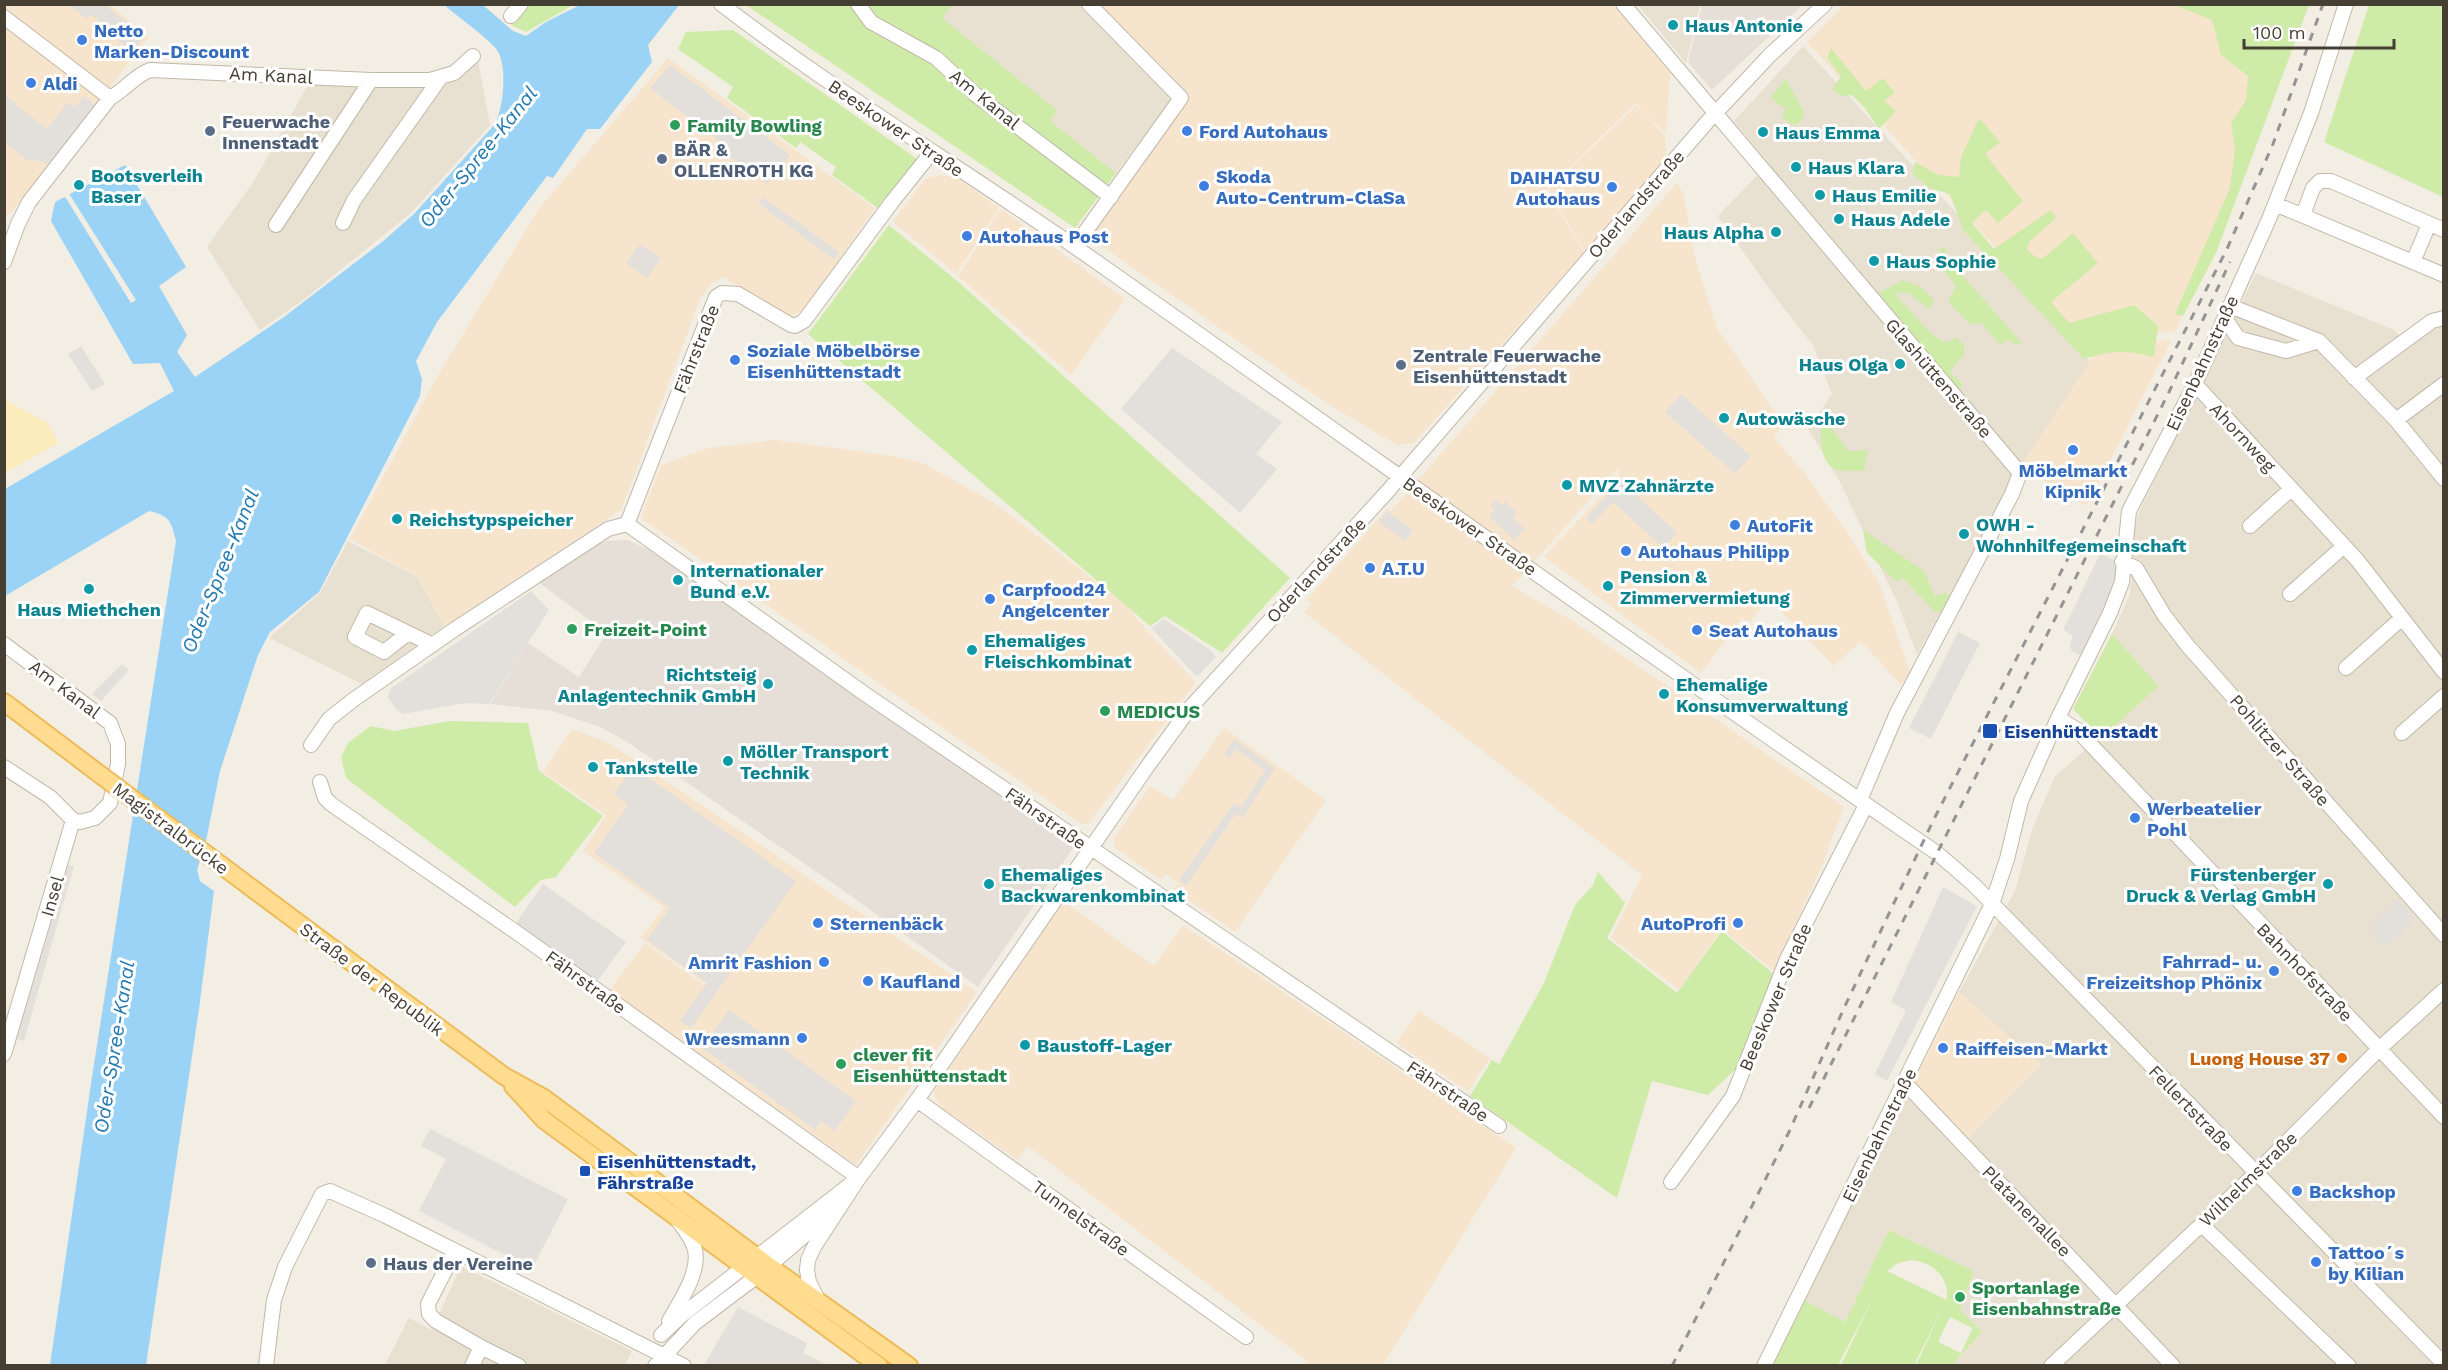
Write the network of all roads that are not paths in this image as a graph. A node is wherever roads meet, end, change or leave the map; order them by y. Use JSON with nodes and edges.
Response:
{"nodes":[{"id":1,"x":521,"y":4,"type":"edge"},
{"id":2,"x":721,"y":4,"type":"edge"},
{"id":3,"x":858,"y":4,"type":"edge"},
{"id":4,"x":1089,"y":4,"type":"edge"},
{"id":5,"x":1623,"y":4,"type":"edge"},
{"id":6,"x":1825,"y":4,"type":"edge"},
{"id":7,"x":2346,"y":4,"type":"edge"},
{"id":8,"x":4,"y":16,"type":"edge"},
{"id":9,"x":511,"y":16,"type":"dead end"},
{"id":10,"x":473,"y":56,"type":"dead end"},
{"id":11,"x":441,"y":77,"type":"junction"},
{"id":12,"x":371,"y":80,"type":"junction"},
{"id":13,"x":110,"y":98,"type":"junction"},
{"id":14,"x":1714,"y":113,"type":"junction"},
{"id":15,"x":932,"y":152,"type":"junction"},
{"id":16,"x":1111,"y":197,"type":"junction"},
{"id":17,"x":2275,"y":204,"type":"junction"},
{"id":18,"x":2303,"y":215,"type":"junction"},
{"id":19,"x":344,"y":223,"type":"dead end"},
{"id":20,"x":2429,"y":224,"type":"junction"},
{"id":21,"x":276,"y":225,"type":"dead end"},
{"id":22,"x":2444,"y":230,"type":"edge"},
{"id":23,"x":1075,"y":246,"type":"junction"},
{"id":24,"x":4,"y":262,"type":"edge"},
{"id":25,"x":2413,"y":262,"type":"junction"},
{"id":26,"x":2444,"y":275,"type":"edge"},
{"id":27,"x":2227,"y":312,"type":"junction"},
{"id":28,"x":2444,"y":318,"type":"edge"},
{"id":29,"x":2319,"y":342,"type":"junction"},
{"id":30,"x":2354,"y":378,"type":"junction"},
{"id":31,"x":2195,"y":384,"type":"junction"},
{"id":32,"x":2444,"y":384,"type":"edge"},
{"id":33,"x":2396,"y":420,"type":"junction"},
{"id":34,"x":1400,"y":477,"type":"junction"},
{"id":35,"x":2444,"y":479,"type":"edge"},
{"id":36,"x":2291,"y":489,"type":"junction"},
{"id":37,"x":627,"y":524,"type":"junction"},
{"id":38,"x":2250,"y":526,"type":"dead end"},
{"id":39,"x":2344,"y":546,"type":"junction"},
{"id":40,"x":2122,"y":562,"type":"junction"},
{"id":41,"x":2290,"y":594,"type":"dead end"},
{"id":42,"x":2402,"y":618,"type":"junction"},
{"id":43,"x":408,"y":633,"type":"dead end"},
{"id":44,"x":4,"y":644,"type":"edge"},
{"id":45,"x":433,"y":645,"type":"junction"},
{"id":46,"x":2346,"y":668,"type":"dead end"},
{"id":47,"x":2444,"y":672,"type":"edge"},
{"id":48,"x":2444,"y":696,"type":"edge"},
{"id":49,"x":4,"y":702,"type":"edge"},
{"id":50,"x":2058,"y":718,"type":"junction"},
{"id":51,"x":2402,"y":733,"type":"dead end"},
{"id":52,"x":311,"y":745,"type":"dead end"},
{"id":53,"x":4,"y":767,"type":"edge"},
{"id":54,"x":321,"y":782,"type":"dead end"},
{"id":55,"x":1863,"y":803,"type":"junction"},
{"id":56,"x":73,"y":820,"type":"junction"},
{"id":57,"x":1090,"y":849,"type":"junction"},
{"id":58,"x":1937,"y":853,"type":"joint"},
{"id":59,"x":2001,"y":876,"type":"junction"},
{"id":60,"x":241,"y":880,"type":"joint"},
{"id":61,"x":1974,"y":885,"type":"junction"},
{"id":62,"x":1992,"y":904,"type":"junction"},
{"id":63,"x":2444,"y":935,"type":"edge"},
{"id":64,"x":2444,"y":990,"type":"edge"},
{"id":65,"x":2379,"y":1049,"type":"junction"},
{"id":66,"x":4,"y":1054,"type":"edge"},
{"id":67,"x":504,"y":1076,"type":"junction"},
{"id":68,"x":1905,"y":1083,"type":"junction"},
{"id":69,"x":917,"y":1100,"type":"junction"},
{"id":70,"x":2444,"y":1117,"type":"edge"},
{"id":71,"x":1499,"y":1126,"type":"dead end"},
{"id":72,"x":2255,"y":1174,"type":"junction"},
{"id":73,"x":859,"y":1178,"type":"junction"},
{"id":74,"x":1671,"y":1182,"type":"dead end"},
{"id":75,"x":843,"y":1203,"type":"junction"},
{"id":76,"x":677,"y":1220,"type":"junction"},
{"id":77,"x":2201,"y":1224,"type":"junction"},
{"id":78,"x":455,"y":1251,"type":"junction"},
{"id":79,"x":764,"y":1262,"type":"junction"},
{"id":80,"x":743,"y":1267,"type":"junction"},
{"id":81,"x":756,"y":1277,"type":"junction"},
{"id":82,"x":819,"y":1302,"type":"junction"},
{"id":83,"x":2116,"y":1304,"type":"junction"},
{"id":84,"x":661,"y":1335,"type":"junction"},
{"id":85,"x":1246,"y":1337,"type":"dead end"},
{"id":86,"x":481,"y":1347,"type":"junction"},
{"id":87,"x":658,"y":1357,"type":"edge"},
{"id":88,"x":2444,"y":1364,"type":"edge"},
{"id":89,"x":266,"y":1365,"type":"edge"},
{"id":90,"x":472,"y":1365,"type":"edge"},
{"id":91,"x":519,"y":1365,"type":"edge"},
{"id":92,"x":647,"y":1365,"type":"edge"},
{"id":93,"x":684,"y":1365,"type":"edge"},
{"id":94,"x":879,"y":1365,"type":"edge"},
{"id":95,"x":909,"y":1365,"type":"edge"},
{"id":96,"x":1764,"y":1365,"type":"edge"},
{"id":97,"x":2051,"y":1365,"type":"edge"},
{"id":98,"x":2173,"y":1365,"type":"edge"},
{"id":99,"x":2349,"y":1365,"type":"edge"}],
"edges":[{"from":1,"to":9,"type":"street"},
{"from":2,"to":15,"type":"street","name":"Beeskower Straße"},
{"from":3,"to":16,"type":"street","name":"Am Kanal"},
{"from":4,"to":16,"type":"street"},
{"from":5,"to":14,"type":"street","name":"Glashüttenstraße"},
{"from":6,"to":14,"type":"street","name":"Oderlandstraße"},
{"from":7,"to":17,"type":"street","name":"Eisenbahnstraße"},
{"from":8,"to":13,"type":"street"},
{"from":10,"to":11,"type":"street","name":"Am Kanal"},
{"from":11,"to":12,"type":"street","name":"Am Kanal"},
{"from":11,"to":19,"type":"street","name":"Am Kanal"},
{"from":12,"to":13,"type":"street","name":"Am Kanal"},
{"from":12,"to":21,"type":"street"},
{"from":13,"to":24,"type":"street","name":"Am Kanal"},
{"from":14,"to":34,"type":"street","name":"Oderlandstraße"},
{"from":14,"to":55,"type":"street","name":"Glashüttenstraße"},
{"from":15,"to":23,"type":"street","name":"Beeskower Straße"},
{"from":15,"to":37,"type":"street","name":"Fährstraße"},
{"from":16,"to":23,"type":"street"},
{"from":17,"to":18,"type":"street"},
{"from":17,"to":27,"type":"street","name":"Eisenbahnstraße"},
{"from":18,"to":20,"type":"street"},
{"from":18,"to":25,"type":"street"},
{"from":20,"to":22,"type":"street"},
{"from":20,"to":25,"type":"street"},
{"from":23,"to":34,"type":"street","name":"Beeskower Straße"},
{"from":25,"to":26,"type":"street"},
{"from":27,"to":29,"type":"street"},
{"from":27,"to":29,"type":"street"},
{"from":27,"to":31,"type":"street","name":"Eisenbahnstraße"},
{"from":28,"to":30,"type":"street"},
{"from":29,"to":30,"type":"street"},
{"from":30,"to":33,"type":"street"},
{"from":31,"to":36,"type":"street","name":"Ahornweg"},
{"from":31,"to":40,"type":"street","name":"Eisenbahnstraße"},
{"from":32,"to":33,"type":"street"},
{"from":33,"to":35,"type":"street"},
{"from":34,"to":55,"type":"street","name":"Beeskower Straße"},
{"from":34,"to":57,"type":"street","name":"Oderlandstraße"},
{"from":36,"to":38,"type":"street"},
{"from":36,"to":39,"type":"street","name":"Ahornweg"},
{"from":37,"to":45,"type":"street"},
{"from":37,"to":57,"type":"street","name":"Fährstraße"},
{"from":39,"to":41,"type":"street"},
{"from":39,"to":42,"type":"street","name":"Ahornweg"},
{"from":40,"to":50,"type":"street","name":"Eisenbahnstraße"},
{"from":40,"to":63,"type":"street","name":"Pohlitzer Straße"},
{"from":42,"to":46,"type":"street"},
{"from":42,"to":47,"type":"street","name":"Ahornweg"},
{"from":43,"to":45,"type":"street"},
{"from":44,"to":56,"type":"street","name":"Am Kanal"},
{"from":45,"to":52,"type":"street"},
{"from":48,"to":51,"type":"street"},
{"from":49,"to":60,"type":"main road","name":"Magistralbrücke","bridge":true},
{"from":50,"to":59,"type":"street"},
{"from":50,"to":65,"type":"street","name":"Bahnhofstraße"},
{"from":53,"to":56,"type":"street"},
{"from":54,"to":73,"type":"street","name":"Fährstraße"},
{"from":55,"to":58,"type":"street","name":"Beeskower Straße"},
{"from":55,"to":74,"type":"street","name":"Beeskower Straße"},
{"from":56,"to":66,"type":"street","name":"Insel"},
{"from":57,"to":69,"type":"street","name":"Oderlandstraße"},
{"from":57,"to":71,"type":"street","name":"Fährstraße"},
{"from":58,"to":61,"type":"street","name":"Fellertstraße"},
{"from":59,"to":61,"type":"street"},
{"from":59,"to":62,"type":"street"},
{"from":60,"to":67,"type":"main road","name":"Straße der Republik"},
{"from":61,"to":62,"type":"street","name":"Fellertstraße"},
{"from":62,"to":68,"type":"street","name":"Eisenbahnstraße"},
{"from":62,"to":72,"type":"street","name":"Fellertstraße"},
{"from":64,"to":65,"type":"street","name":"Wilhelmstraße"},
{"from":65,"to":70,"type":"street","name":"Bahnhofstraße"},
{"from":65,"to":72,"type":"street","name":"Wilhelmstraße"},
{"from":67,"to":76,"type":"main road","name":"Straße der Republik"},
{"from":67,"to":79,"type":"main road","name":"Straße der Republik"},
{"from":68,"to":83,"type":"street","name":"Platanenallee"},
{"from":68,"to":96,"type":"street","name":"Eisenbahnstraße"},
{"from":69,"to":73,"type":"street","name":"Oderlandstraße"},
{"from":69,"to":85,"type":"street","name":"Tunnelstraße"},
{"from":72,"to":77,"type":"street","name":"Wilhelmstraße"},
{"from":72,"to":88,"type":"street","name":"Fellertstraße"},
{"from":73,"to":75,"type":"street","name":"Oderlandstraße"},
{"from":73,"to":79,"type":"street","name":"Oderlandstraße"},
{"from":75,"to":79,"type":"street","name":"Oderlandstraße"},
{"from":75,"to":82,"type":"street","name":"Oderlandstraße"},
{"from":76,"to":80,"type":"main road","name":"Straße der Republik"},
{"from":76,"to":84,"type":"street"},
{"from":77,"to":83,"type":"street","name":"Wilhelmstraße"},
{"from":77,"to":99,"type":"street"},
{"from":78,"to":86,"type":"street"},
{"from":78,"to":87,"type":"street"},
{"from":78,"to":89,"type":"street"},
{"from":79,"to":80,"type":"street"},
{"from":79,"to":81,"type":"street"},
{"from":79,"to":82,"type":"main road","name":"Straße der Republik"},
{"from":80,"to":81,"type":"main road","name":"Straße der Republik"},
{"from":80,"to":84,"type":"street"},
{"from":81,"to":87,"type":"street"},
{"from":81,"to":94,"type":"main road","name":"Straße der Republik"},
{"from":82,"to":95,"type":"main road","name":"Straße der Republik"},
{"from":83,"to":97,"type":"street","name":"Wilhelmstraße"},
{"from":83,"to":98,"type":"street","name":"Platanenallee"},
{"from":84,"to":87,"type":"street"},
{"from":86,"to":90,"type":"street"},
{"from":86,"to":91,"type":"street"},
{"from":87,"to":92,"type":"street"},
{"from":87,"to":93,"type":"street"}]}
